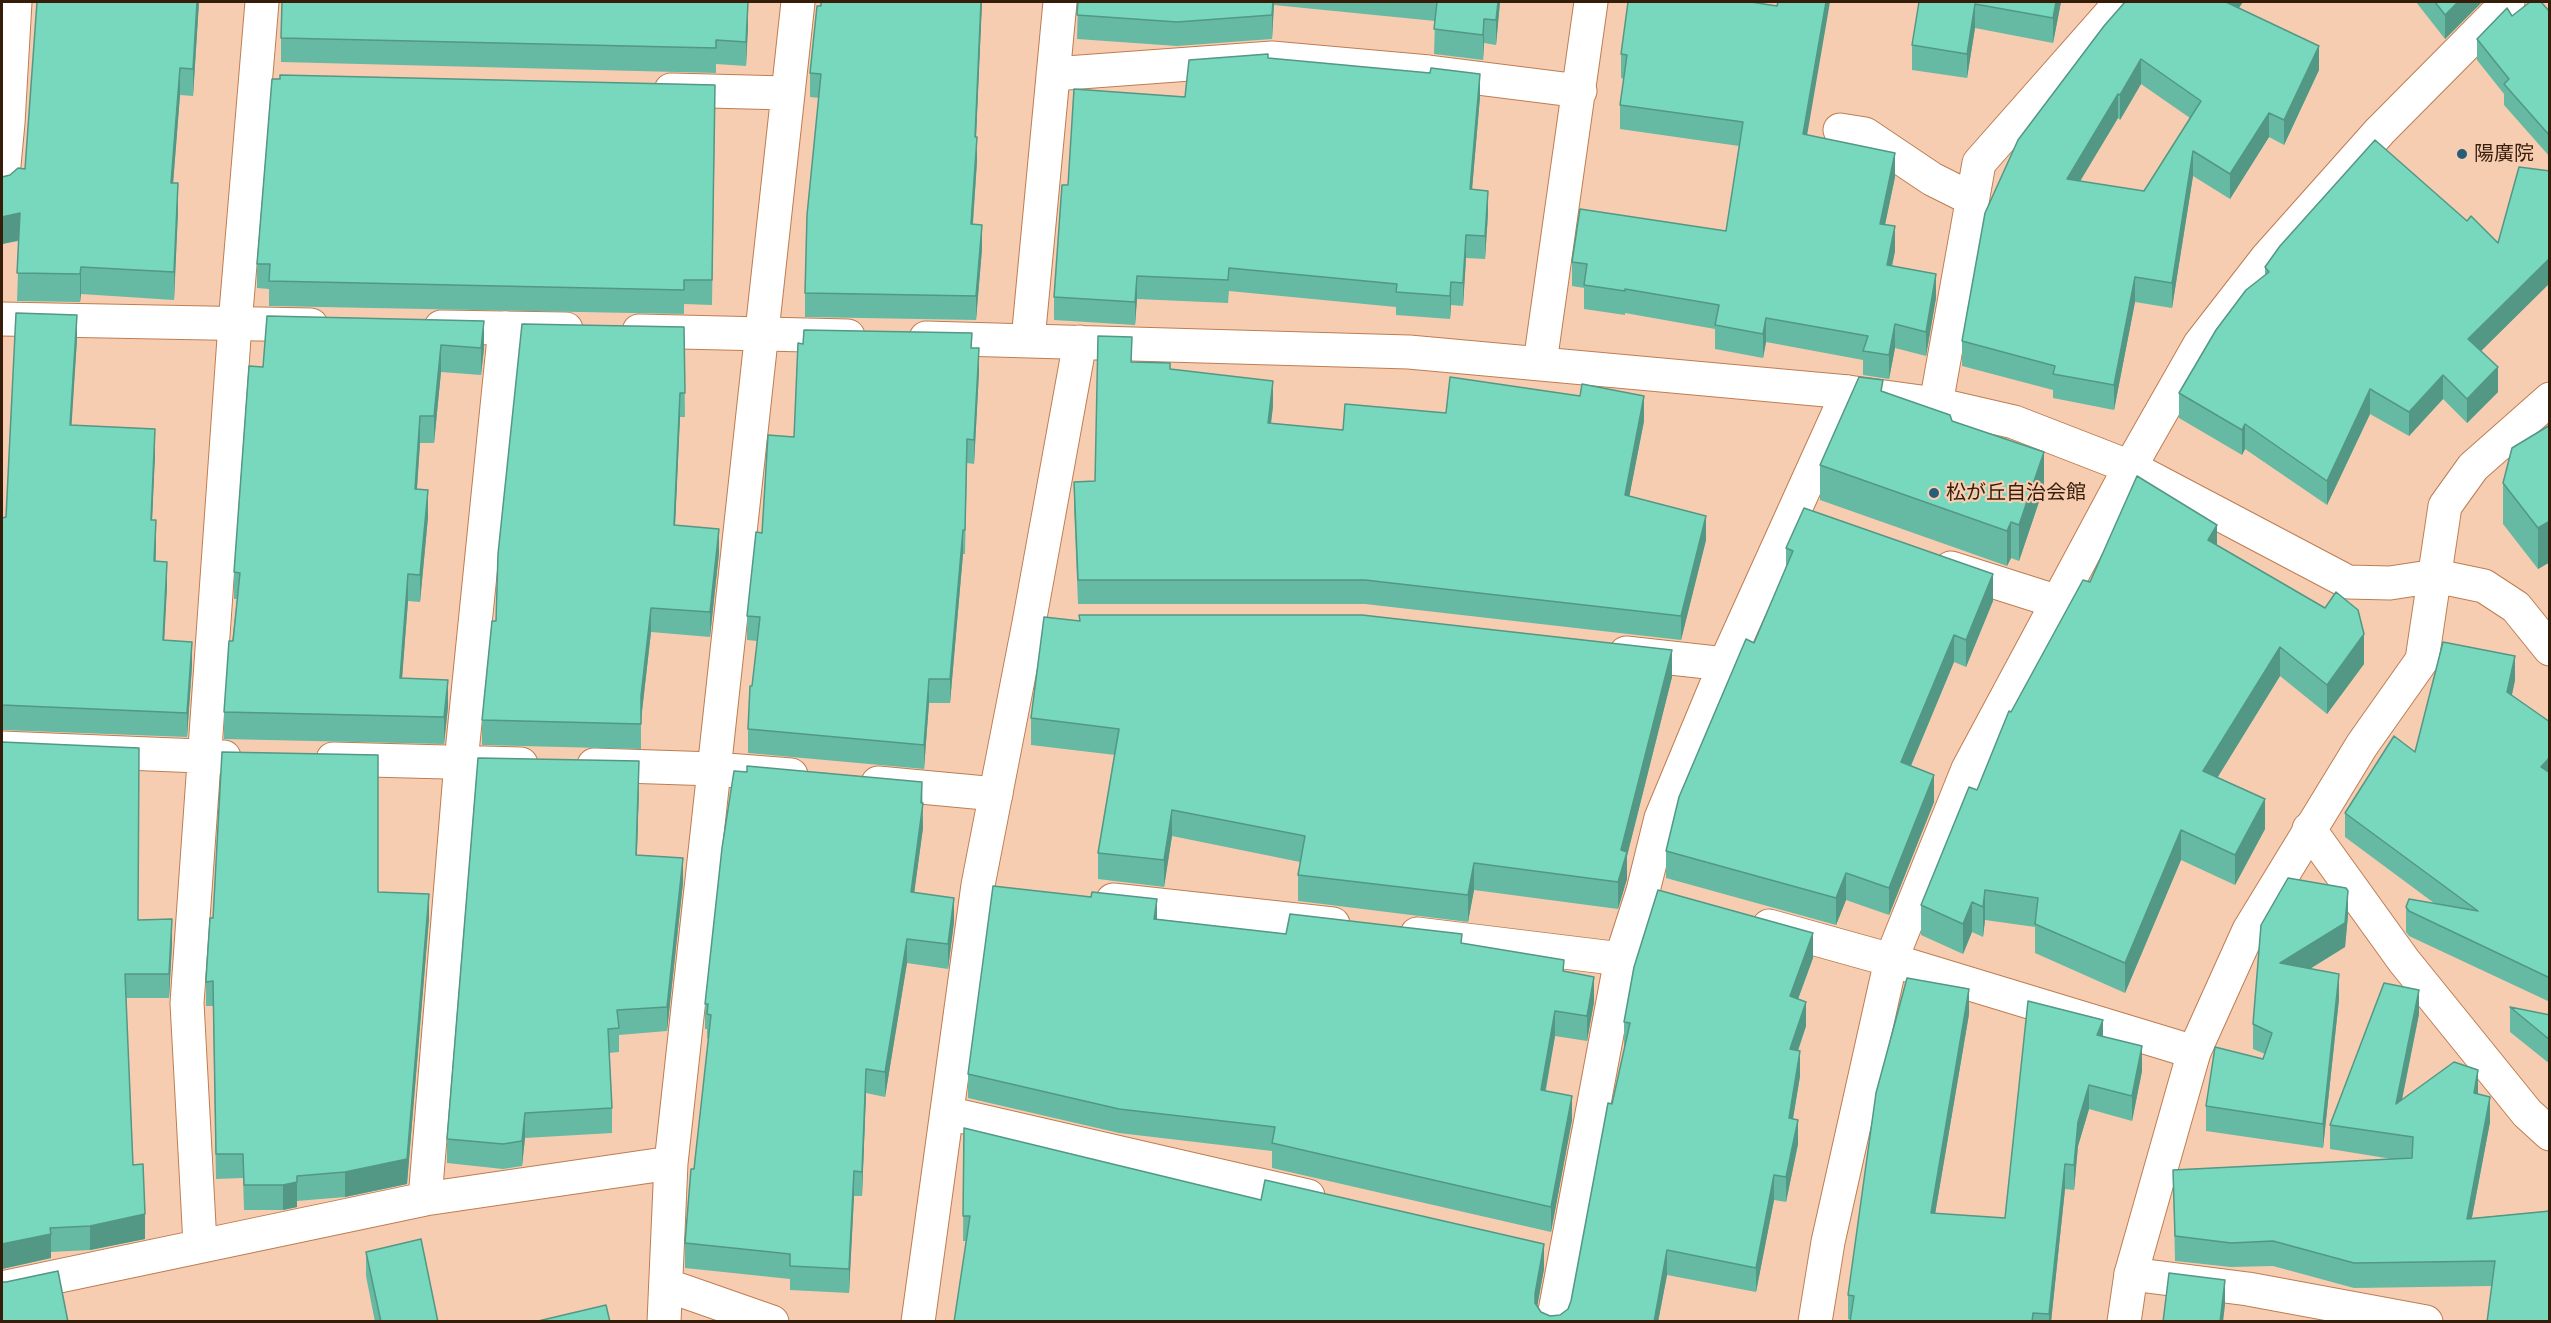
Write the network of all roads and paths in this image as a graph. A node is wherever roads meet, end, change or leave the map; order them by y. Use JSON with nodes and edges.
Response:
{"nodes":[{"id":1,"x":15,"y":2,"type":"edge"},
{"id":2,"x":262,"y":2,"type":"edge"},
{"id":3,"x":798,"y":2,"type":"edge"},
{"id":4,"x":1060,"y":2,"type":"edge"},
{"id":5,"x":1591,"y":2,"type":"edge"},
{"id":6,"x":2121,"y":2,"type":"edge"},
{"id":7,"x":2508,"y":2,"type":"edge"},
{"id":8,"x":1053,"y":74,"type":"junction"},
{"id":9,"x":255,"y":80,"type":"junction"},
{"id":10,"x":291,"y":81,"type":"edge"},
{"id":11,"x":645,"y":89,"type":"edge"},
{"id":12,"x":1580,"y":91,"type":"junction"},
{"id":13,"x":786,"y":93,"type":"junction"},
{"id":14,"x":1840,"y":130,"type":"dead end"},
{"id":15,"x":2,"y":186,"type":"edge"},
{"id":16,"x":1972,"y":199,"type":"junction"},
{"id":17,"x":2,"y":319,"type":"edge"},
{"id":18,"x":235,"y":324,"type":"junction"},
{"id":19,"x":340,"y":326,"type":"edge"},
{"id":20,"x":411,"y":327,"type":"edge"},
{"id":21,"x":505,"y":328,"type":"junction"},
{"id":22,"x":760,"y":334,"type":"junction"},
{"id":23,"x":1028,"y":340,"type":"junction"},
{"id":24,"x":1080,"y":342,"type":"junction"},
{"id":25,"x":1540,"y":363,"type":"junction"},
{"id":26,"x":1848,"y":392,"type":"junction"},
{"id":27,"x":2550,"y":399,"type":"edge"},
{"id":28,"x":1936,"y":404,"type":"junction"},
{"id":29,"x":2130,"y":467,"type":"junction"},
{"id":30,"x":1794,"y":511,"type":"junction"},
{"id":31,"x":1826,"y":523,"type":"edge"},
{"id":32,"x":1923,"y":558,"type":"edge"},
{"id":33,"x":2436,"y":576,"type":"junction"},
{"id":34,"x":2058,"y":602,"type":"junction"},
{"id":35,"x":1029,"y":623,"type":"junction"},
{"id":36,"x":1065,"y":623,"type":"edge"},
{"id":37,"x":1597,"y":649,"type":"edge"},
{"id":38,"x":2550,"y":649,"type":"edge"},
{"id":39,"x":1725,"y":664,"type":"junction"},
{"id":40,"x":2,"y":748,"type":"edge"},
{"id":41,"x":204,"y":757,"type":"junction"},
{"id":42,"x":251,"y":758,"type":"edge"},
{"id":43,"x":309,"y":759,"type":"edge"},
{"id":44,"x":461,"y":762,"type":"junction"},
{"id":45,"x":714,"y":769,"type":"junction"},
{"id":46,"x":996,"y":794,"type":"junction"},
{"id":47,"x":2309,"y":829,"type":"junction"},
{"id":48,"x":978,"y":885,"type":"junction"},
{"id":49,"x":1013,"y":889,"type":"edge"},
{"id":50,"x":1643,"y":891,"type":"junction"},
{"id":51,"x":1084,"y":896,"type":"edge"},
{"id":52,"x":1676,"y":901,"type":"edge"},
{"id":53,"x":1744,"y":919,"type":"edge"},
{"id":54,"x":1621,"y":959,"type":"junction"},
{"id":55,"x":1891,"y":960,"type":"junction"},
{"id":56,"x":2194,"y":1052,"type":"junction"},
{"id":57,"x":947,"y":1113,"type":"junction"},
{"id":58,"x":2550,"y":1134,"type":"edge"},
{"id":59,"x":671,"y":1163,"type":"junction"},
{"id":60,"x":425,"y":1199,"type":"junction"},
{"id":61,"x":1331,"y":1201,"type":"edge"},
{"id":62,"x":200,"y":1244,"type":"junction"},
{"id":63,"x":2131,"y":1274,"type":"junction"},
{"id":64,"x":666,"y":1285,"type":"junction"},
{"id":65,"x":2,"y":1288,"type":"edge"},
{"id":66,"x":664,"y":1322,"type":"edge"},
{"id":67,"x":772,"y":1322,"type":"edge"},
{"id":68,"x":918,"y":1322,"type":"edge"},
{"id":69,"x":1553,"y":1322,"type":"edge"},
{"id":70,"x":1815,"y":1322,"type":"edge"},
{"id":71,"x":2124,"y":1322,"type":"edge"},
{"id":72,"x":2426,"y":1322,"type":"edge"}],
"edges":[{"from":1,"to":15,"type":"street"},
{"from":2,"to":9,"type":"street"},
{"from":3,"to":13,"type":"street"},
{"from":4,"to":8,"type":"street"},
{"from":5,"to":12,"type":"street"},
{"from":6,"to":16,"type":"street"},
{"from":7,"to":29,"type":"street"},
{"from":8,"to":12,"type":"street"},
{"from":8,"to":23,"type":"street"},
{"from":9,"to":10,"type":"street"},
{"from":9,"to":18,"type":"street"},
{"from":11,"to":13,"type":"street"},
{"from":12,"to":25,"type":"street"},
{"from":13,"to":22,"type":"street"},
{"from":14,"to":16,"type":"street"},
{"from":16,"to":28,"type":"street"},
{"from":17,"to":18,"type":"street"},
{"from":18,"to":19,"type":"street"},
{"from":18,"to":41,"type":"street"},
{"from":20,"to":21,"type":"street"},
{"from":21,"to":22,"type":"street"},
{"from":21,"to":44,"type":"street"},
{"from":22,"to":23,"type":"street"},
{"from":22,"to":45,"type":"street"},
{"from":23,"to":24,"type":"street"},
{"from":24,"to":25,"type":"street"},
{"from":24,"to":35,"type":"street"},
{"from":25,"to":26,"type":"street"},
{"from":26,"to":28,"type":"street"},
{"from":26,"to":30,"type":"street"},
{"from":27,"to":33,"type":"street"},
{"from":28,"to":29,"type":"street"},
{"from":29,"to":33,"type":"street"},
{"from":29,"to":34,"type":"street"},
{"from":30,"to":31,"type":"street"},
{"from":30,"to":39,"type":"street"},
{"from":32,"to":34,"type":"street"},
{"from":33,"to":38,"type":"street"},
{"from":33,"to":47,"type":"street"},
{"from":34,"to":55,"type":"street"},
{"from":35,"to":36,"type":"street"},
{"from":35,"to":46,"type":"street"},
{"from":37,"to":39,"type":"street"},
{"from":39,"to":50,"type":"street"},
{"from":40,"to":41,"type":"street"},
{"from":41,"to":42,"type":"street"},
{"from":41,"to":62,"type":"street"},
{"from":43,"to":44,"type":"street"},
{"from":44,"to":45,"type":"street"},
{"from":44,"to":60,"type":"street"},
{"from":45,"to":46,"type":"street"},
{"from":45,"to":59,"type":"street"},
{"from":46,"to":48,"type":"street"},
{"from":47,"to":56,"type":"street"},
{"from":47,"to":58,"type":"street"},
{"from":48,"to":49,"type":"street"},
{"from":48,"to":57,"type":"street"},
{"from":50,"to":52,"type":"street"},
{"from":50,"to":54,"type":"street"},
{"from":51,"to":54,"type":"street"},
{"from":53,"to":55,"type":"street"},
{"from":54,"to":69,"type":"street"},
{"from":55,"to":56,"type":"street"},
{"from":55,"to":70,"type":"street"},
{"from":56,"to":63,"type":"street"},
{"from":57,"to":61,"type":"street"},
{"from":57,"to":68,"type":"street"},
{"from":59,"to":60,"type":"street"},
{"from":59,"to":64,"type":"street"},
{"from":60,"to":62,"type":"street"},
{"from":62,"to":65,"type":"street"},
{"from":63,"to":71,"type":"street"},
{"from":63,"to":72,"type":"street"},
{"from":64,"to":66,"type":"street"},
{"from":64,"to":67,"type":"street"}]}
